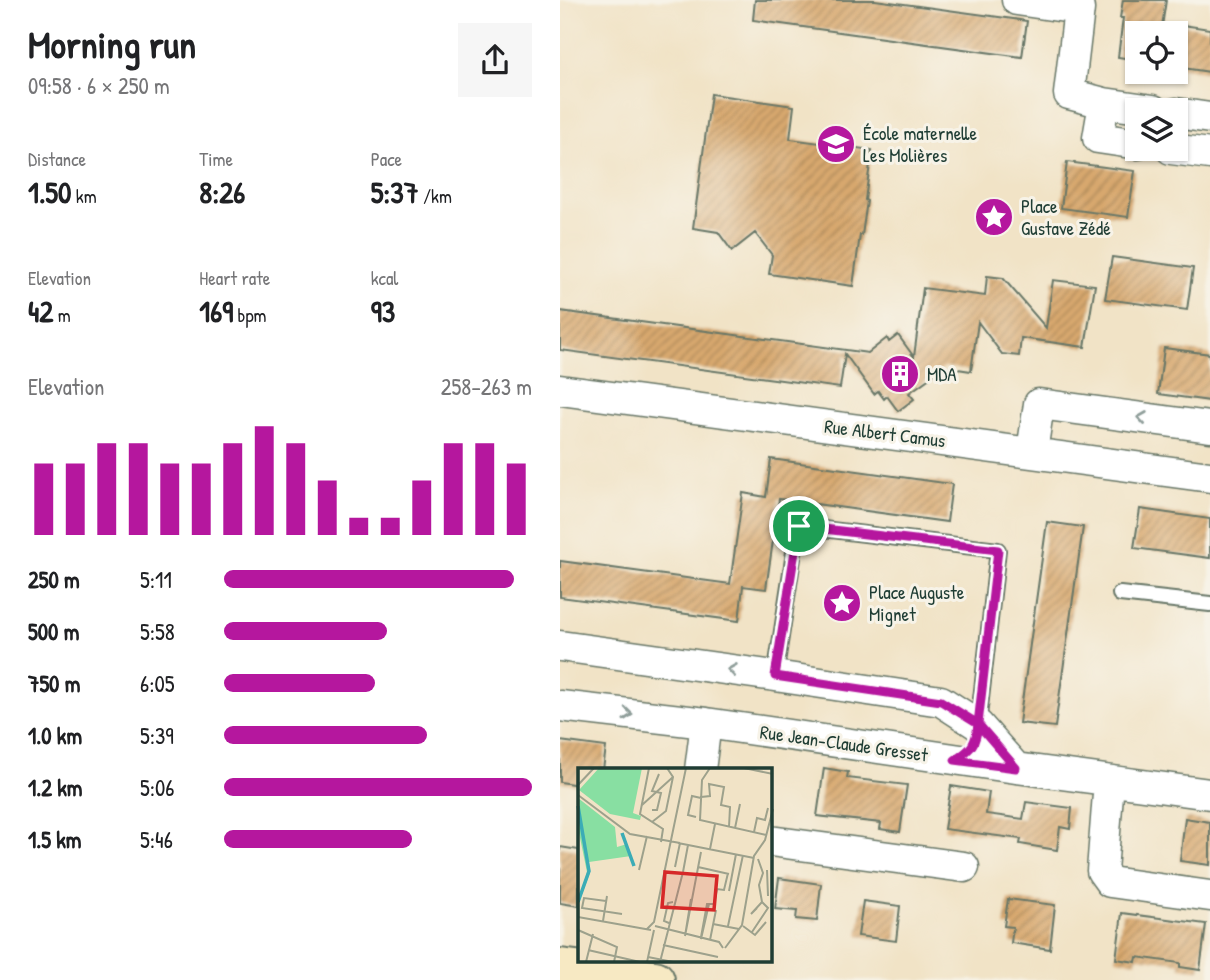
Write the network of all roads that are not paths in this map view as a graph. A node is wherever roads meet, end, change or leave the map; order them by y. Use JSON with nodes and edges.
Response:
{"nodes":[{"id":1,"x":1017,"y":0,"type":"edge"},
{"id":2,"x":1104,"y":103,"type":"junction"},
{"id":3,"x":1125,"y":106,"type":"edge"},
{"id":4,"x":1188,"y":115,"type":"edge"},
{"id":5,"x":1210,"y":118,"type":"edge"},
{"id":6,"x":1125,"y":142,"type":"edge"},
{"id":7,"x":1188,"y":151,"type":"edge"},
{"id":8,"x":1210,"y":154,"type":"edge"},
{"id":9,"x":560,"y":390,"type":"edge"},
{"id":10,"x":1210,"y":427,"type":"edge"},
{"id":11,"x":1032,"y":453,"type":"junction"},
{"id":12,"x":1210,"y":477,"type":"edge"},
{"id":13,"x":1120,"y":594,"type":"dead end"},
{"id":14,"x":1210,"y":604,"type":"edge"},
{"id":15,"x":560,"y":646,"type":"edge"},
{"id":16,"x":775,"y":676,"type":"junction"},
{"id":17,"x":560,"y":706,"type":"edge"},
{"id":18,"x":706,"y":723,"type":"junction"},
{"id":19,"x":978,"y":724,"type":"junction"},
{"id":20,"x":955,"y":760,"type":"junction"},
{"id":21,"x":700,"y":768,"type":"edge"},
{"id":22,"x":1016,"y":768,"type":"junction"},
{"id":23,"x":1109,"y":780,"type":"junction"},
{"id":24,"x":1210,"y":794,"type":"edge"},
{"id":25,"x":772,"y":841,"type":"edge"},
{"id":26,"x":964,"y":867,"type":"dead end"},
{"id":27,"x":1210,"y":896,"type":"edge"},
{"id":28,"x":560,"y":968,"type":"edge"},
{"id":29,"x":655,"y":980,"type":"edge"}],
"edges":[{"from":1,"to":2,"type":"street"},
{"from":2,"to":3,"type":"street"},
{"from":2,"to":6,"type":"street"},
{"from":4,"to":5,"type":"street"},
{"from":7,"to":8,"type":"street"},
{"from":9,"to":11,"type":"street","name":"Rue Albert Camus"},
{"from":10,"to":11,"type":"street","one_way":true},
{"from":11,"to":12,"type":"street","name":"Rue Albert Camus"},
{"from":13,"to":14,"type":"lane"},
{"from":16,"to":15,"type":"street","one_way":true},
{"from":16,"to":19,"type":"street"},
{"from":16,"to":19,"type":"lane"},
{"from":17,"to":18,"type":"street","name":"Rue Jean-Claude Gresset","one_way":true},
{"from":18,"to":20,"type":"street","name":"Rue Jean-Claude Gresset"},
{"from":18,"to":21,"type":"street"},
{"from":19,"to":20,"type":"street"},
{"from":19,"to":22,"type":"street"},
{"from":20,"to":22,"type":"street","name":"Rue Jean-Claude Gresset"},
{"from":22,"to":23,"type":"street","name":"Rue Jean-Claude Gresset"},
{"from":23,"to":24,"type":"street","name":"Rue Jean-Claude Gresset"},
{"from":23,"to":27,"type":"street"},
{"from":25,"to":26,"type":"street"},
{"from":28,"to":29,"type":"main road"}]}
